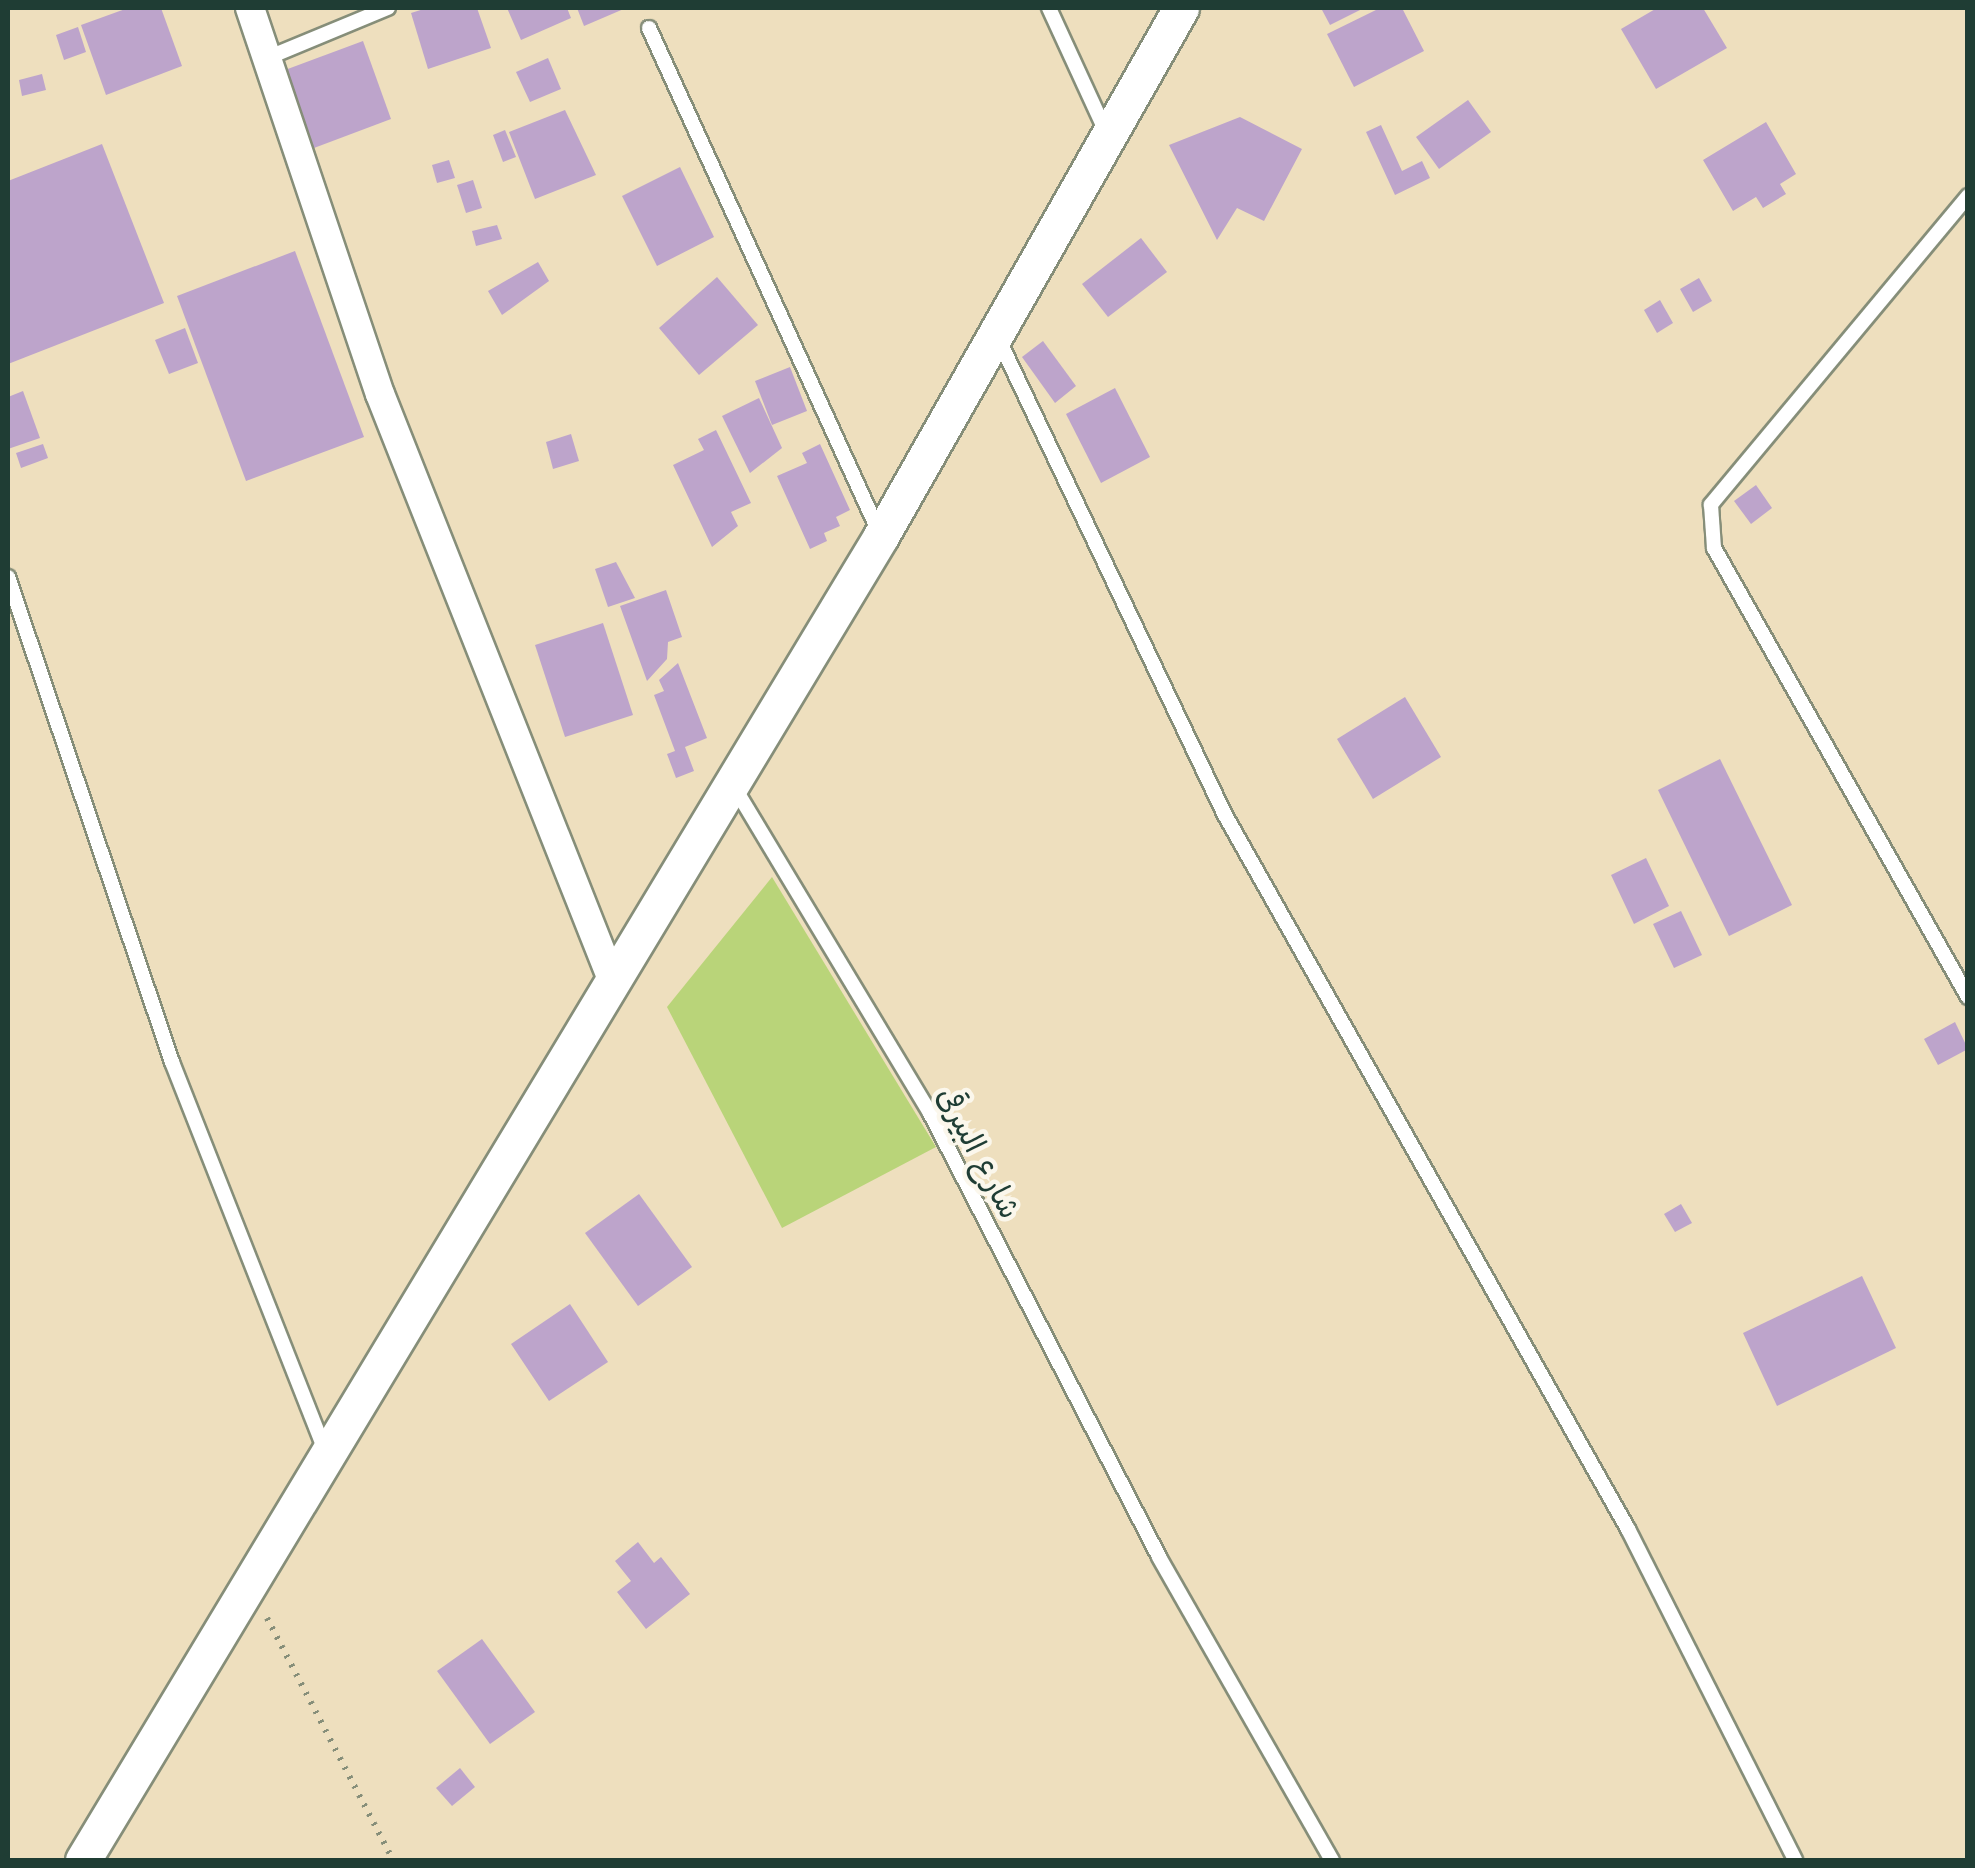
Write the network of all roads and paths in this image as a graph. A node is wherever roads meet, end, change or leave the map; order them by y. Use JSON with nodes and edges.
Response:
{"nodes":[{"id":1,"x":250,"y":8,"type":"edge"},
{"id":2,"x":388,"y":8,"type":"edge"},
{"id":3,"x":1049,"y":8,"type":"edge"},
{"id":4,"x":1181,"y":8,"type":"edge"},
{"id":5,"x":649,"y":28,"type":"dead end"},
{"id":6,"x":267,"y":58,"type":"junction"},
{"id":7,"x":1110,"y":140,"type":"junction"},
{"id":8,"x":1968,"y":196,"type":"edge"},
{"id":9,"x":996,"y":336,"type":"junction"},
{"id":10,"x":881,"y":536,"type":"junction"},
{"id":11,"x":8,"y":577,"type":"edge"},
{"id":12,"x":732,"y":785,"type":"junction"},
{"id":13,"x":613,"y":982,"type":"junction"},
{"id":14,"x":1968,"y":998,"type":"edge"},
{"id":15,"x":329,"y":1458,"type":"junction"},
{"id":16,"x":250,"y":1586,"type":"junction"},
{"id":17,"x":83,"y":1860,"type":"edge"},
{"id":18,"x":393,"y":1860,"type":"edge"},
{"id":19,"x":1332,"y":1860,"type":"edge"},
{"id":20,"x":1795,"y":1860,"type":"edge"}],
"edges":[{"from":1,"to":6,"type":"street"},
{"from":2,"to":6,"type":"lane"},
{"from":3,"to":7,"type":"lane"},
{"from":4,"to":7,"type":"street"},
{"from":5,"to":10,"type":"lane"},
{"from":6,"to":13,"type":"street"},
{"from":7,"to":9,"type":"street"},
{"from":8,"to":14,"type":"lane"},
{"from":9,"to":10,"type":"street"},
{"from":9,"to":20,"type":"lane"},
{"from":10,"to":12,"type":"street"},
{"from":11,"to":15,"type":"lane"},
{"from":12,"to":13,"type":"street"},
{"from":12,"to":19,"type":"lane","name":"شارع البيرقى"},
{"from":13,"to":15,"type":"street"},
{"from":15,"to":16,"type":"street"},
{"from":16,"to":17,"type":"street"},
{"from":16,"to":18,"type":"path"}]}
